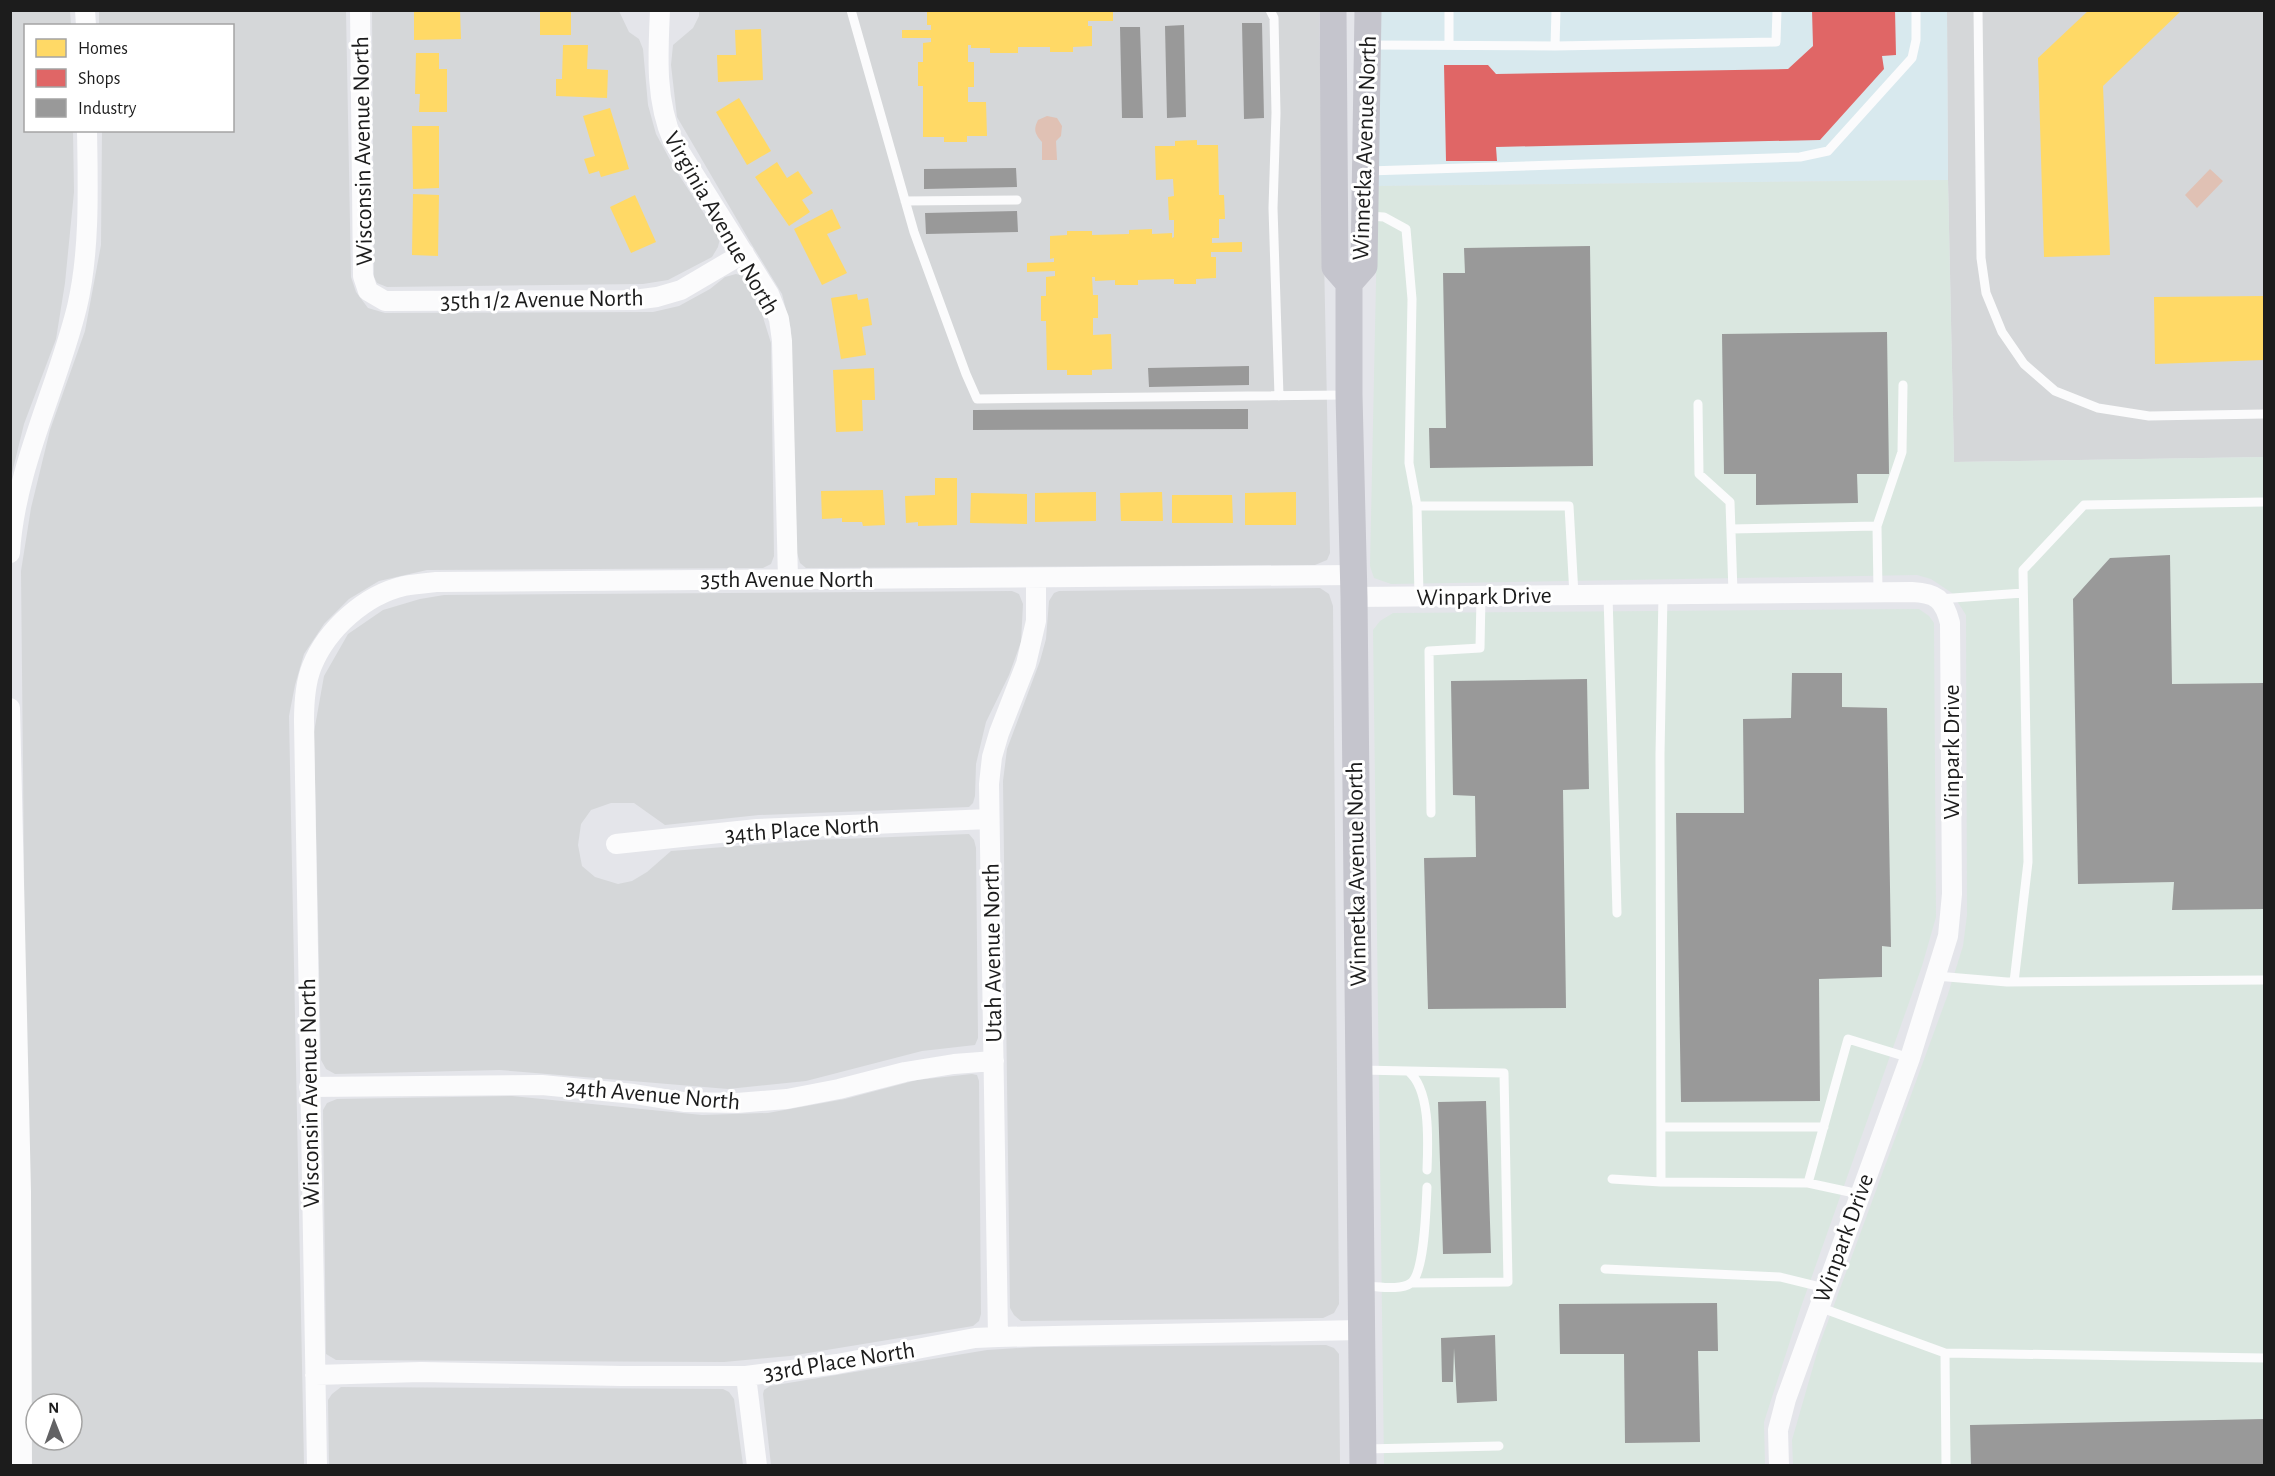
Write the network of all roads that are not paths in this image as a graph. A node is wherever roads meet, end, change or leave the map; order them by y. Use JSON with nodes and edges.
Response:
{"nodes":[{"id":1,"x":360,"y":10,"type":"edge"},
{"id":2,"x":660,"y":10,"type":"edge"},
{"id":3,"x":851,"y":10,"type":"edge"},
{"id":4,"x":1270,"y":10,"type":"edge"},
{"id":5,"x":1333,"y":10,"type":"edge"},
{"id":6,"x":1368,"y":10,"type":"edge"},
{"id":7,"x":1449,"y":10,"type":"edge"},
{"id":8,"x":1556,"y":10,"type":"edge"},
{"id":9,"x":1777,"y":10,"type":"edge"},
{"id":10,"x":1916,"y":10,"type":"edge"},
{"id":11,"x":1978,"y":10,"type":"edge"},
{"id":12,"x":1369,"y":45,"type":"junction"},
{"id":13,"x":1449,"y":45,"type":"junction"},
{"id":14,"x":1555,"y":46,"type":"junction"},
{"id":15,"x":87,"y":132,"type":"edge"},
{"id":16,"x":1366,"y":171,"type":"junction"},
{"id":17,"x":1017,"y":200,"type":"dead end"},
{"id":18,"x":905,"y":201,"type":"junction"},
{"id":19,"x":1365,"y":216,"type":"junction"},
{"id":20,"x":744,"y":253,"type":"junction"},
{"id":21,"x":1349,"y":283,"type":"junction"},
{"id":22,"x":368,"y":291,"type":"joint"},
{"id":23,"x":1903,"y":385,"type":"dead end"},
{"id":24,"x":1349,"y":395,"type":"junction"},
{"id":25,"x":1279,"y":396,"type":"junction"},
{"id":26,"x":1698,"y":404,"type":"dead end"},
{"id":27,"x":2265,"y":414,"type":"edge"},
{"id":28,"x":2265,"y":502,"type":"edge"},
{"id":29,"x":1417,"y":506,"type":"junction"},
{"id":30,"x":1877,"y":526,"type":"junction"},
{"id":31,"x":1731,"y":529,"type":"junction"},
{"id":32,"x":10,"y":553,"type":"edge"},
{"id":33,"x":1036,"y":578,"type":"junction"},
{"id":34,"x":788,"y":579,"type":"junction"},
{"id":35,"x":1353,"y":586,"type":"junction"},
{"id":36,"x":1878,"y":591,"type":"junction"},
{"id":37,"x":1733,"y":593,"type":"junction"},
{"id":38,"x":2024,"y":593,"type":"junction"},
{"id":39,"x":1608,"y":594,"type":"junction"},
{"id":40,"x":1663,"y":594,"type":"junction"},
{"id":41,"x":1574,"y":595,"type":"junction"},
{"id":42,"x":1481,"y":596,"type":"junction"},
{"id":43,"x":1419,"y":597,"type":"junction"},
{"id":44,"x":1939,"y":599,"type":"junction"},
{"id":45,"x":10,"y":708,"type":"edge"},
{"id":46,"x":303,"y":721,"type":"joint"},
{"id":47,"x":1431,"y":813,"type":"dead end"},
{"id":48,"x":989,"y":819,"type":"junction"},
{"id":49,"x":12,"y":829,"type":"edge"},
{"id":50,"x":616,"y":844,"type":"dead end"},
{"id":51,"x":1617,"y":913,"type":"dead end"},
{"id":52,"x":1936,"y":976,"type":"junction"},
{"id":53,"x":2265,"y":980,"type":"edge"},
{"id":54,"x":2014,"y":982,"type":"junction"},
{"id":55,"x":1910,"y":1058,"type":"junction"},
{"id":56,"x":993,"y":1061,"type":"junction"},
{"id":57,"x":1358,"y":1070,"type":"junction"},
{"id":58,"x":1408,"y":1071,"type":"junction"},
{"id":59,"x":309,"y":1087,"type":"junction"},
{"id":60,"x":1662,"y":1127,"type":"junction"},
{"id":61,"x":1824,"y":1127,"type":"junction"},
{"id":62,"x":1427,"y":1170,"type":"dead end"},
{"id":63,"x":1612,"y":1179,"type":"dead end"},
{"id":64,"x":1661,"y":1182,"type":"junction"},
{"id":65,"x":1808,"y":1183,"type":"junction"},
{"id":66,"x":1427,"y":1187,"type":"dead end"},
{"id":67,"x":16,"y":1192,"type":"edge"},
{"id":68,"x":1859,"y":1194,"type":"junction"},
{"id":69,"x":1605,"y":1269,"type":"dead end"},
{"id":70,"x":1410,"y":1283,"type":"junction"},
{"id":71,"x":1360,"y":1286,"type":"junction"},
{"id":72,"x":1825,"y":1288,"type":"junction"},
{"id":73,"x":1817,"y":1307,"type":"junction"},
{"id":74,"x":1362,"y":1330,"type":"junction"},
{"id":75,"x":998,"y":1336,"type":"junction"},
{"id":76,"x":1945,"y":1353,"type":"junction"},
{"id":77,"x":2265,"y":1358,"type":"edge"},
{"id":78,"x":315,"y":1375,"type":"junction"},
{"id":79,"x":746,"y":1376,"type":"junction"},
{"id":80,"x":1499,"y":1446,"type":"dead end"},
{"id":81,"x":1363,"y":1457,"type":"edge"},
{"id":82,"x":22,"y":1466,"type":"edge"},
{"id":83,"x":317,"y":1466,"type":"edge"},
{"id":84,"x":757,"y":1466,"type":"edge"},
{"id":85,"x":1779,"y":1466,"type":"edge"},
{"id":86,"x":1946,"y":1466,"type":"edge"}],
"edges":[{"from":1,"to":22,"type":"street","name":"Wisconsin Avenue North"},
{"from":2,"to":20,"type":"street","name":"Virginia Avenue North"},
{"from":3,"to":18,"type":"lane"},
{"from":4,"to":25,"type":"lane"},
{"from":5,"to":21,"type":"main road","name":"Winnetka Avenue North"},
{"from":6,"to":12,"type":"main road","name":"Winnetka Avenue North"},
{"from":7,"to":13,"type":"lane"},
{"from":8,"to":14,"type":"lane"},
{"from":9,"to":14,"type":"lane"},
{"from":10,"to":16,"type":"lane"},
{"from":11,"to":27,"type":"lane"},
{"from":12,"to":13,"type":"lane"},
{"from":12,"to":16,"type":"main road","name":"Winnetka Avenue North"},
{"from":13,"to":14,"type":"lane"},
{"from":15,"to":32,"type":"street"},
{"from":16,"to":19,"type":"main road","name":"Winnetka Avenue North"},
{"from":17,"to":18,"type":"lane"},
{"from":18,"to":25,"type":"lane"},
{"from":19,"to":21,"type":"main road","name":"Winnetka Avenue North"},
{"from":19,"to":29,"type":"lane"},
{"from":20,"to":22,"type":"street","name":"35th 1/2 Avenue North"},
{"from":20,"to":34,"type":"street","name":"Virginia Avenue North"},
{"from":21,"to":24,"type":"main road","name":"Winnetka Avenue North"},
{"from":23,"to":30,"type":"lane"},
{"from":24,"to":25,"type":"lane"},
{"from":24,"to":35,"type":"main road","name":"Winnetka Avenue North"},
{"from":26,"to":31,"type":"lane"},
{"from":28,"to":38,"type":"lane"},
{"from":29,"to":41,"type":"lane"},
{"from":29,"to":43,"type":"lane"},
{"from":30,"to":31,"type":"lane"},
{"from":30,"to":36,"type":"lane"},
{"from":31,"to":37,"type":"lane"},
{"from":33,"to":34,"type":"street","name":"35th Avenue North"},
{"from":33,"to":35,"type":"street","name":"35th Avenue North"},
{"from":33,"to":48,"type":"street","name":"Utah Avenue North"},
{"from":34,"to":46,"type":"street","name":"35th Avenue North"},
{"from":35,"to":43,"type":"street","name":"Winpark Drive"},
{"from":35,"to":57,"type":"main road","name":"Winnetka Avenue North"},
{"from":36,"to":37,"type":"street","name":"Winpark Drive"},
{"from":36,"to":44,"type":"street","name":"Winpark Drive"},
{"from":37,"to":40,"type":"street","name":"Winpark Drive"},
{"from":38,"to":44,"type":"lane"},
{"from":38,"to":54,"type":"lane"},
{"from":39,"to":40,"type":"street","name":"Winpark Drive"},
{"from":39,"to":41,"type":"street","name":"Winpark Drive"},
{"from":39,"to":51,"type":"lane"},
{"from":40,"to":60,"type":"lane"},
{"from":41,"to":42,"type":"street","name":"Winpark Drive"},
{"from":42,"to":43,"type":"street","name":"Winpark Drive"},
{"from":42,"to":47,"type":"lane"},
{"from":44,"to":52,"type":"street","name":"Winpark Drive"},
{"from":45,"to":49,"type":"street"},
{"from":46,"to":59,"type":"street","name":"Wisconsin Avenue North"},
{"from":48,"to":50,"type":"street","name":"34th Place North"},
{"from":48,"to":56,"type":"street","name":"Utah Avenue North"},
{"from":49,"to":67,"type":"street"},
{"from":52,"to":54,"type":"lane"},
{"from":52,"to":55,"type":"street","name":"Winpark Drive"},
{"from":53,"to":54,"type":"lane"},
{"from":55,"to":61,"type":"lane"},
{"from":55,"to":68,"type":"street","name":"Winpark Drive"},
{"from":56,"to":59,"type":"street","name":"34th Avenue North"},
{"from":56,"to":75,"type":"street","name":"Utah Avenue North"},
{"from":57,"to":58,"type":"lane"},
{"from":57,"to":71,"type":"main road","name":"Winnetka Avenue North"},
{"from":58,"to":62,"type":"lane"},
{"from":58,"to":70,"type":"lane"},
{"from":59,"to":78,"type":"street","name":"Wisconsin Avenue North"},
{"from":60,"to":61,"type":"lane"},
{"from":60,"to":64,"type":"lane"},
{"from":61,"to":65,"type":"lane"},
{"from":63,"to":64,"type":"lane"},
{"from":64,"to":65,"type":"lane"},
{"from":65,"to":68,"type":"lane"},
{"from":66,"to":70,"type":"lane"},
{"from":67,"to":82,"type":"street"},
{"from":68,"to":72,"type":"street","name":"Winpark Drive"},
{"from":69,"to":72,"type":"lane"},
{"from":70,"to":71,"type":"lane"},
{"from":71,"to":74,"type":"main road","name":"Winnetka Avenue North"},
{"from":72,"to":73,"type":"street","name":"Winpark Drive"},
{"from":73,"to":76,"type":"lane"},
{"from":73,"to":85,"type":"street","name":"Winpark Drive"},
{"from":74,"to":75,"type":"street","name":"33rd Place North"},
{"from":74,"to":81,"type":"main road","name":"Winnetka Avenue North"},
{"from":75,"to":79,"type":"street","name":"33rd Place North"},
{"from":76,"to":77,"type":"lane"},
{"from":76,"to":86,"type":"lane"},
{"from":78,"to":79,"type":"street","name":"33rd Place North"},
{"from":78,"to":83,"type":"street","name":"Wisconsin Avenue North"},
{"from":79,"to":84,"type":"street"},
{"from":80,"to":81,"type":"lane"}]}
